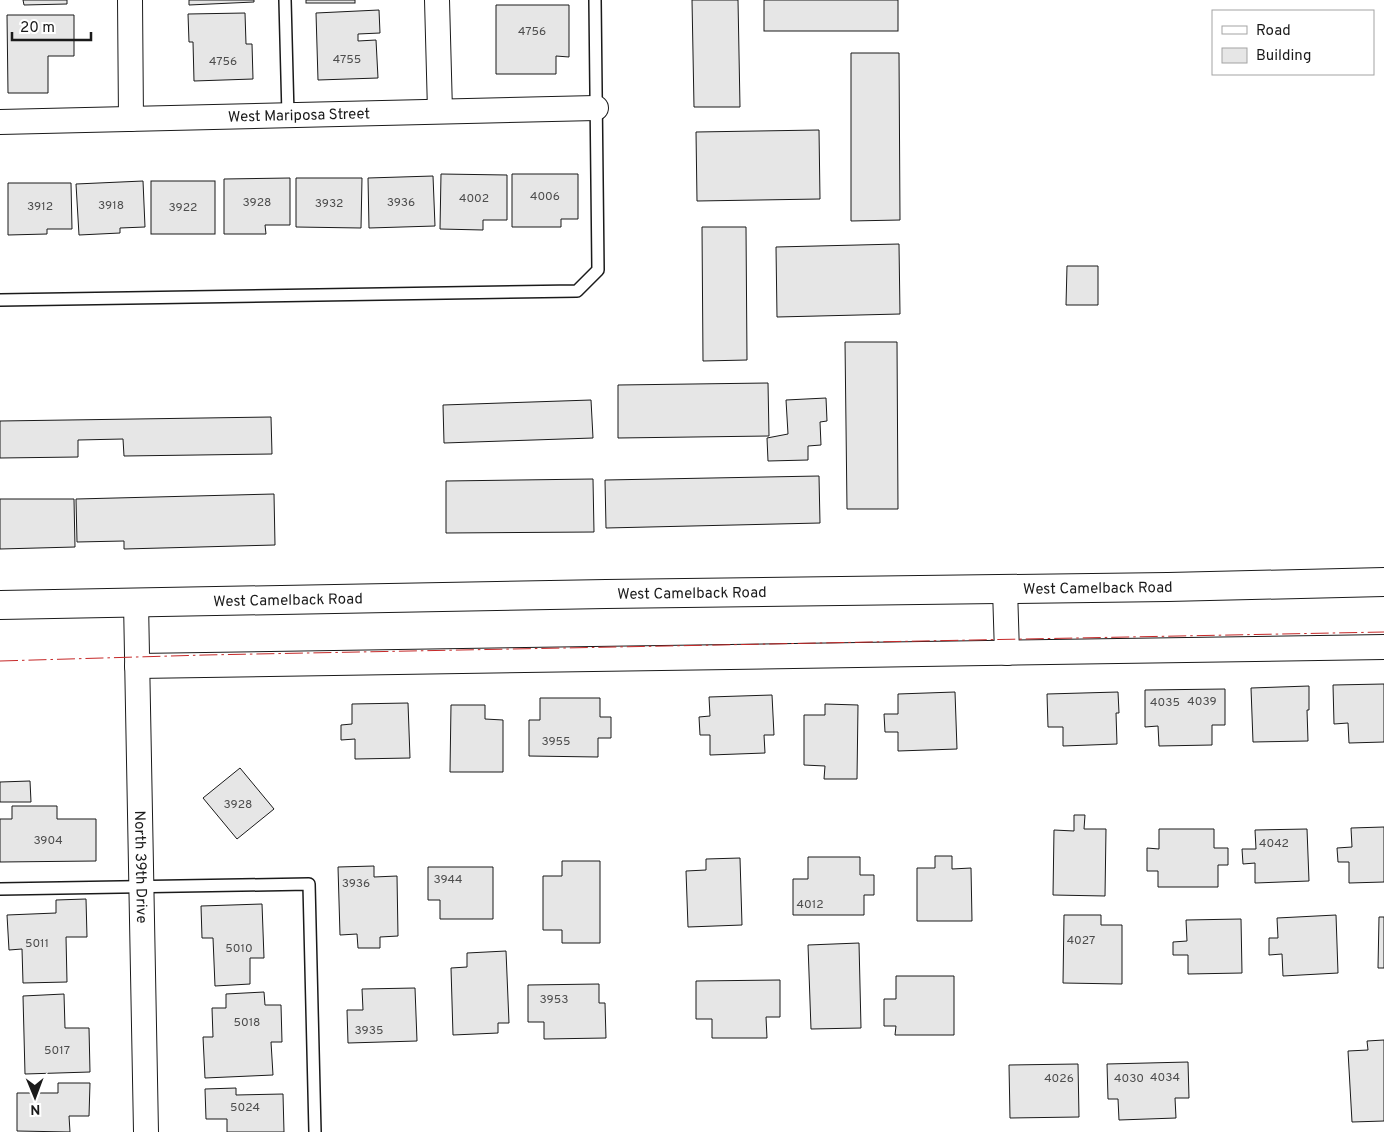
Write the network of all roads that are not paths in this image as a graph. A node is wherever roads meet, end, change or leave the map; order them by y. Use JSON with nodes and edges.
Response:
{"nodes":[{"id":1,"x":130,"y":0,"type":"edge"},
{"id":2,"x":285,"y":0,"type":"edge"},
{"id":3,"x":438,"y":0,"type":"edge"},
{"id":4,"x":595,"y":0,"type":"edge"},
{"id":5,"x":596,"y":108,"type":"junction"},
{"id":6,"x":440,"y":111,"type":"junction"},
{"id":7,"x":288,"y":115,"type":"junction"},
{"id":8,"x":132,"y":119,"type":"junction"},
{"id":9,"x":0,"y":122,"type":"edge"},
{"id":10,"x":0,"y":300,"type":"edge"},
{"id":11,"x":1384,"y":582,"type":"edge"},
{"id":12,"x":1005,"y":589,"type":"junction"},
{"id":13,"x":136,"y":602,"type":"junction"},
{"id":14,"x":0,"y":605,"type":"edge"},
{"id":15,"x":1384,"y":647,"type":"edge"},
{"id":16,"x":1007,"y":653,"type":"junction"},
{"id":17,"x":137,"y":666,"type":"junction"},
{"id":18,"x":141,"y":886,"type":"junction"},
{"id":19,"x":0,"y":889,"type":"edge"},
{"id":20,"x":146,"y":1132,"type":"edge"},
{"id":21,"x":315,"y":1132,"type":"edge"}],
"edges":[{"from":1,"to":8,"type":"street"},
{"from":2,"to":7,"type":"lane"},
{"from":3,"to":6,"type":"street"},
{"from":4,"to":5,"type":"lane"},
{"from":5,"to":6,"type":"street","name":"West Mariposa Street"},
{"from":5,"to":10,"type":"lane"},
{"from":6,"to":7,"type":"street","name":"West Mariposa Street"},
{"from":7,"to":8,"type":"street","name":"West Mariposa Street"},
{"from":8,"to":9,"type":"street","name":"West Mariposa Street"},
{"from":11,"to":12,"type":"main road","name":"West Camelback Road"},
{"from":12,"to":13,"type":"main road","name":"West Camelback Road"},
{"from":12,"to":16,"type":"street"},
{"from":13,"to":14,"type":"main road","name":"West Camelback Road"},
{"from":13,"to":17,"type":"street","name":"North 39th Drive"},
{"from":15,"to":16,"type":"street"},
{"from":16,"to":17,"type":"street"},
{"from":17,"to":18,"type":"street","name":"North 39th Drive"},
{"from":18,"to":19,"type":"lane"},
{"from":18,"to":20,"type":"street","name":"North 39th Drive"},
{"from":18,"to":21,"type":"lane"}]}
